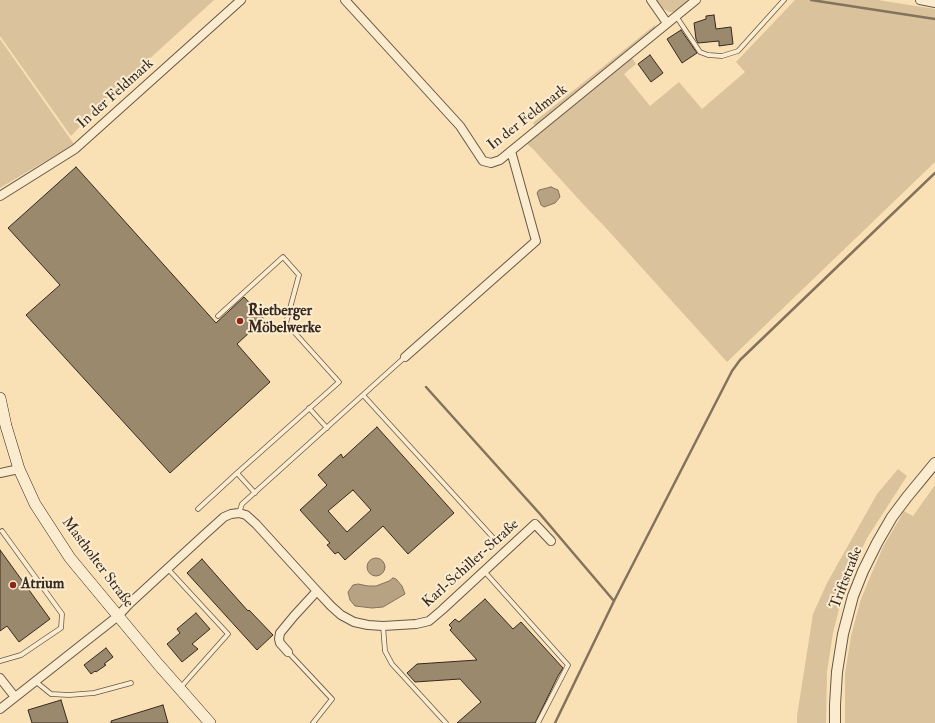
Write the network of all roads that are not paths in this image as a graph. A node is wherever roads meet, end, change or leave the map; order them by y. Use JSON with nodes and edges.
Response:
{"nodes":[{"id":1,"x":241,"y":0,"type":"edge"},
{"id":2,"x":345,"y":0,"type":"edge"},
{"id":3,"x":651,"y":0,"type":"edge"},
{"id":4,"x":696,"y":0,"type":"edge"},
{"id":5,"x":784,"y":0,"type":"edge"},
{"id":6,"x":920,"y":0,"type":"edge"},
{"id":7,"x":935,"y":2,"type":"edge"},
{"id":8,"x":676,"y":16,"type":"junction"},
{"id":9,"x":667,"y":23,"type":"junction"},
{"id":10,"x":511,"y":151,"type":"junction"},
{"id":11,"x":0,"y":196,"type":"edge"},
{"id":12,"x":218,"y":316,"type":"dead end"},
{"id":13,"x":405,"y":357,"type":"joint"},
{"id":14,"x":363,"y":395,"type":"junction"},
{"id":15,"x":0,"y":398,"type":"edge"},
{"id":16,"x":309,"y":408,"type":"junction"},
{"id":17,"x":327,"y":428,"type":"junction"},
{"id":18,"x":935,"y":463,"type":"edge"},
{"id":19,"x":19,"y":469,"type":"junction"},
{"id":20,"x":0,"y":473,"type":"edge"},
{"id":21,"x":237,"y":473,"type":"junction"},
{"id":22,"x":255,"y":493,"type":"junction"},
{"id":23,"x":198,"y":509,"type":"dead end"},
{"id":24,"x":239,"y":513,"type":"junction"},
{"id":25,"x":2,"y":531,"type":"dead end"},
{"id":26,"x":551,"y":541,"type":"dead end"},
{"id":27,"x":498,"y":543,"type":"dead end"},
{"id":28,"x":167,"y":568,"type":"junction"},
{"id":29,"x":484,"y":571,"type":"junction"},
{"id":30,"x":317,"y":592,"type":"junction"},
{"id":31,"x":118,"y":616,"type":"junction"},
{"id":32,"x":383,"y":626,"type":"junction"},
{"id":33,"x":288,"y":652,"type":"joint"},
{"id":34,"x":0,"y":661,"type":"edge"},
{"id":35,"x":0,"y":678,"type":"edge"},
{"id":36,"x":35,"y":682,"type":"junction"},
{"id":37,"x":131,"y":683,"type":"dead end"},
{"id":38,"x":180,"y":688,"type":"junction"},
{"id":39,"x":15,"y":697,"type":"junction"},
{"id":40,"x":0,"y":709,"type":"edge"},
{"id":41,"x":210,"y":723,"type":"edge"},
{"id":42,"x":313,"y":723,"type":"edge"},
{"id":43,"x":446,"y":723,"type":"edge"},
{"id":44,"x":538,"y":723,"type":"edge"},
{"id":45,"x":835,"y":723,"type":"edge"}],
"edges":[{"from":1,"to":11,"type":"street","name":"In der Feldmark"},
{"from":2,"to":10,"type":"street","name":"In der Feldmark"},
{"from":3,"to":9,"type":"street"},
{"from":4,"to":8,"type":"street","name":"In der Feldmark"},
{"from":5,"to":8,"type":"lane"},
{"from":6,"to":7,"type":"street"},
{"from":8,"to":9,"type":"street","name":"In der Feldmark"},
{"from":9,"to":10,"type":"street","name":"In der Feldmark"},
{"from":10,"to":13,"type":"street"},
{"from":12,"to":16,"type":"lane"},
{"from":13,"to":14,"type":"lane"},
{"from":14,"to":17,"type":"lane"},
{"from":14,"to":27,"type":"lane"},
{"from":15,"to":19,"type":"main road","name":"Mastholter Straße"},
{"from":16,"to":17,"type":"lane"},
{"from":16,"to":21,"type":"lane"},
{"from":17,"to":22,"type":"lane"},
{"from":18,"to":45,"type":"street","name":"Triftstraße"},
{"from":19,"to":20,"type":"street"},
{"from":19,"to":31,"type":"main road","name":"Mastholter Straße"},
{"from":21,"to":22,"type":"lane"},
{"from":21,"to":23,"type":"lane"},
{"from":22,"to":24,"type":"lane"},
{"from":24,"to":28,"type":"street"},
{"from":24,"to":30,"type":"street","name":"Karl-Schiller-Straße"},
{"from":25,"to":34,"type":"lane"},
{"from":26,"to":29,"type":"street","name":"Karl-Schiller-Straße"},
{"from":28,"to":31,"type":"street"},
{"from":28,"to":38,"type":"lane"},
{"from":29,"to":32,"type":"street","name":"Karl-Schiller-Straße"},
{"from":29,"to":44,"type":"lane"},
{"from":30,"to":32,"type":"street","name":"Karl-Schiller-Straße"},
{"from":30,"to":33,"type":"street"},
{"from":31,"to":36,"type":"street"},
{"from":31,"to":38,"type":"main road","name":"Mastholter Straße"},
{"from":32,"to":43,"type":"lane"},
{"from":33,"to":42,"type":"lane"},
{"from":35,"to":39,"type":"street"},
{"from":36,"to":37,"type":"lane"},
{"from":36,"to":39,"type":"street"},
{"from":38,"to":41,"type":"main road","name":"Mastholter Straße"},
{"from":39,"to":40,"type":"street"}]}
